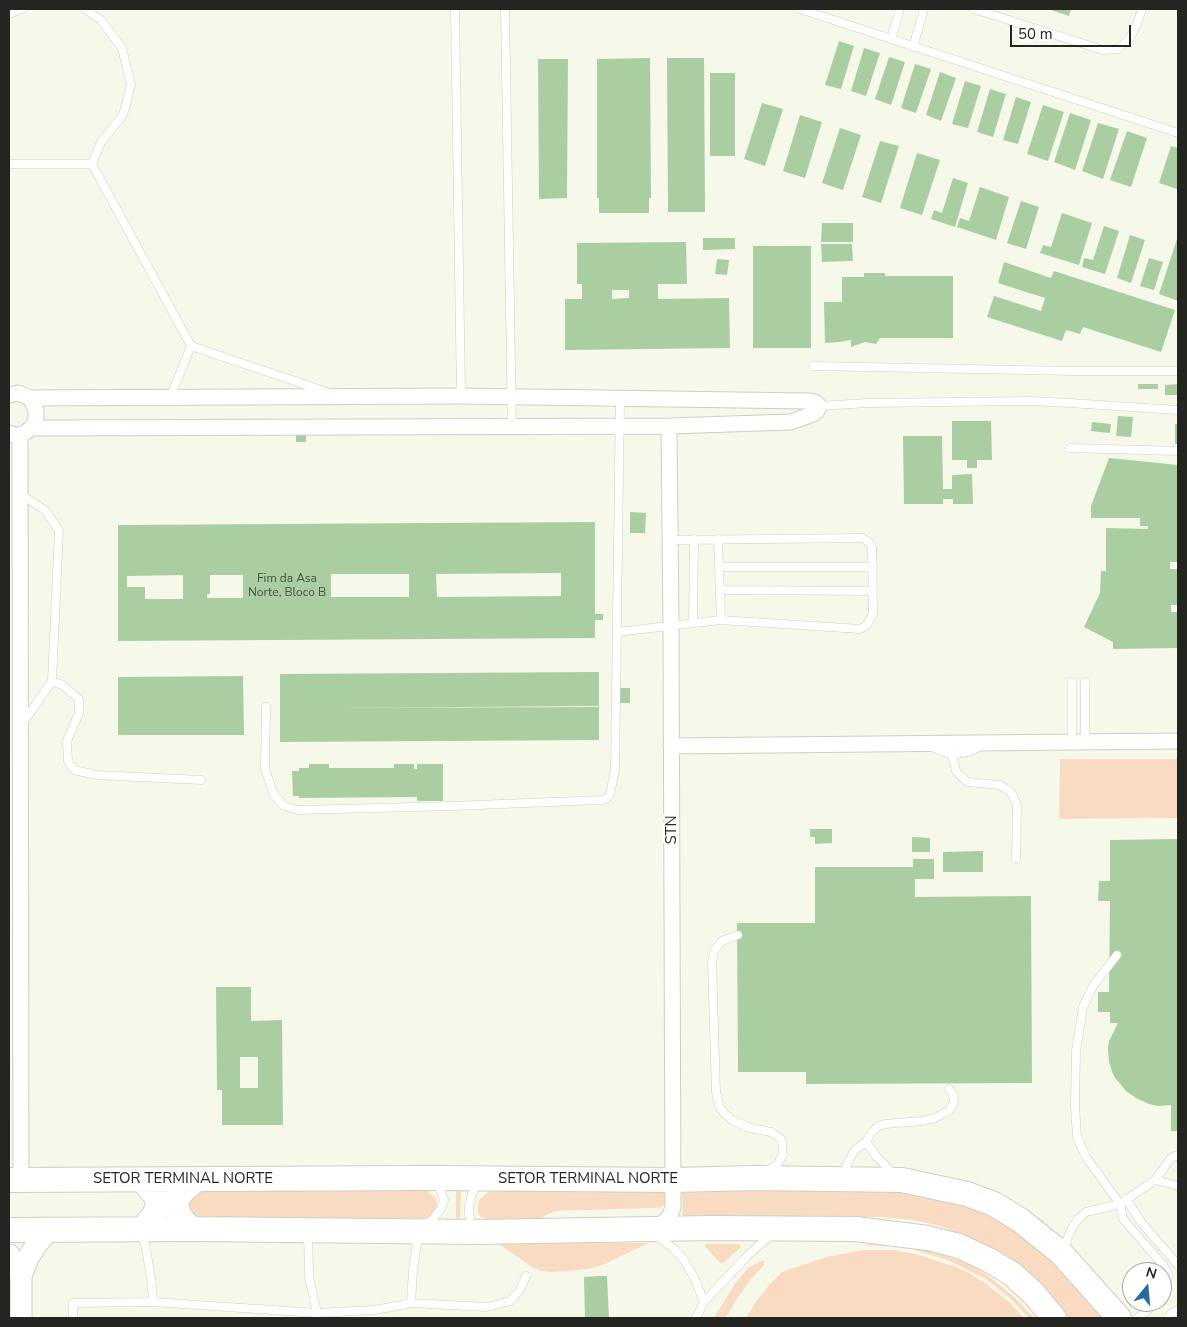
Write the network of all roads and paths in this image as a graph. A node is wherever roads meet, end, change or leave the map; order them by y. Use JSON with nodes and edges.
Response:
{"nodes":[{"id":1,"x":22,"y":9,"type":"edge"},
{"id":2,"x":85,"y":9,"type":"edge"},
{"id":3,"x":455,"y":9,"type":"edge"},
{"id":4,"x":504,"y":9,"type":"edge"},
{"id":5,"x":800,"y":9,"type":"edge"},
{"id":6,"x":900,"y":9,"type":"edge"},
{"id":7,"x":924,"y":9,"type":"edge"},
{"id":8,"x":974,"y":9,"type":"edge"},
{"id":9,"x":1142,"y":9,"type":"edge"},
{"id":10,"x":815,"y":11,"type":"edge"},
{"id":11,"x":9,"y":14,"type":"edge"},
{"id":12,"x":891,"y":39,"type":"junction"},
{"id":13,"x":913,"y":47,"type":"junction"},
{"id":14,"x":1178,"y":133,"type":"edge"},
{"id":15,"x":9,"y":164,"type":"edge"},
{"id":16,"x":92,"y":164,"type":"junction"},
{"id":17,"x":191,"y":346,"type":"junction"},
{"id":18,"x":813,"y":366,"type":"dead end"},
{"id":19,"x":1178,"y":371,"type":"edge"},
{"id":20,"x":9,"y":394,"type":"edge"},
{"id":21,"x":338,"y":396,"type":"junction"},
{"id":22,"x":461,"y":396,"type":"junction"},
{"id":23,"x":512,"y":396,"type":"junction"},
{"id":24,"x":620,"y":397,"type":"junction"},
{"id":25,"x":30,"y":398,"type":"junction"},
{"id":26,"x":170,"y":398,"type":"junction"},
{"id":27,"x":819,"y":406,"type":"junction"},
{"id":28,"x":1178,"y":410,"type":"edge"},
{"id":29,"x":512,"y":426,"type":"junction"},
{"id":30,"x":619,"y":426,"type":"junction"},
{"id":31,"x":668,"y":426,"type":"junction"},
{"id":32,"x":20,"y":432,"type":"edge"},
{"id":33,"x":1070,"y":448,"type":"dead end"},
{"id":34,"x":1178,"y":451,"type":"edge"},
{"id":35,"x":20,"y":494,"type":"junction"},
{"id":36,"x":694,"y":539,"type":"junction"},
{"id":37,"x":718,"y":539,"type":"junction"},
{"id":38,"x":670,"y":540,"type":"junction"},
{"id":39,"x":720,"y":567,"type":"junction"},
{"id":40,"x":872,"y":567,"type":"junction"},
{"id":41,"x":720,"y":590,"type":"junction"},
{"id":42,"x":873,"y":591,"type":"junction"},
{"id":43,"x":720,"y":620,"type":"junction"},
{"id":44,"x":693,"y":623,"type":"junction"},
{"id":45,"x":671,"y":626,"type":"junction"},
{"id":46,"x":617,"y":632,"type":"junction"},
{"id":47,"x":52,"y":682,"type":"junction"},
{"id":48,"x":1072,"y":682,"type":"dead end"},
{"id":49,"x":1086,"y":682,"type":"dead end"},
{"id":50,"x":266,"y":707,"type":"dead end"},
{"id":51,"x":20,"y":726,"type":"junction"},
{"id":52,"x":1178,"y":741,"type":"edge"},
{"id":53,"x":1078,"y":742,"type":"junction"},
{"id":54,"x":923,"y":743,"type":"junction"},
{"id":55,"x":984,"y":743,"type":"junction"},
{"id":56,"x":671,"y":746,"type":"junction"},
{"id":57,"x":952,"y":755,"type":"junction"},
{"id":58,"x":201,"y":780,"type":"dead end"},
{"id":59,"x":1016,"y":859,"type":"dead end"},
{"id":60,"x":738,"y":935,"type":"dead end"},
{"id":61,"x":1117,"y":955,"type":"dead end"},
{"id":62,"x":949,"y":1089,"type":"dead end"},
{"id":63,"x":866,"y":1142,"type":"junction"},
{"id":64,"x":1178,"y":1155,"type":"edge"},
{"id":65,"x":431,"y":1178,"type":"junction"},
{"id":66,"x":481,"y":1178,"type":"junction"},
{"id":67,"x":755,"y":1178,"type":"junction"},
{"id":68,"x":841,"y":1178,"type":"junction"},
{"id":69,"x":197,"y":1179,"type":"junction"},
{"id":70,"x":15,"y":1180,"type":"edge"},
{"id":71,"x":142,"y":1180,"type":"junction"},
{"id":72,"x":674,"y":1180,"type":"junction"},
{"id":73,"x":902,"y":1180,"type":"junction"},
{"id":74,"x":1155,"y":1180,"type":"junction"},
{"id":75,"x":1178,"y":1186,"type":"edge"},
{"id":76,"x":1123,"y":1202,"type":"junction"},
{"id":77,"x":142,"y":1228,"type":"junction"},
{"id":78,"x":652,"y":1228,"type":"junction"},
{"id":79,"x":193,"y":1229,"type":"junction"},
{"id":80,"x":778,"y":1229,"type":"junction"},
{"id":81,"x":9,"y":1230,"type":"edge"},
{"id":82,"x":49,"y":1230,"type":"junction"},
{"id":83,"x":308,"y":1230,"type":"junction"},
{"id":84,"x":418,"y":1231,"type":"junction"},
{"id":85,"x":478,"y":1232,"type":"junction"},
{"id":86,"x":1061,"y":1253,"type":"junction"},
{"id":87,"x":9,"y":1255,"type":"edge"},
{"id":88,"x":1160,"y":1262,"type":"edge"},
{"id":89,"x":1178,"y":1264,"type":"edge"},
{"id":90,"x":21,"y":1276,"type":"junction"},
{"id":91,"x":526,"y":1276,"type":"dead end"},
{"id":92,"x":153,"y":1302,"type":"junction"},
{"id":93,"x":704,"y":1302,"type":"junction"},
{"id":94,"x":411,"y":1303,"type":"junction"},
{"id":95,"x":1178,"y":1310,"type":"edge"},
{"id":96,"x":318,"y":1316,"type":"edge"},
{"id":97,"x":21,"y":1318,"type":"edge"},
{"id":98,"x":73,"y":1318,"type":"edge"},
{"id":99,"x":696,"y":1318,"type":"edge"},
{"id":100,"x":1054,"y":1318,"type":"edge"},
{"id":101,"x":1119,"y":1318,"type":"edge"},
{"id":102,"x":1168,"y":1318,"type":"edge"}],
"edges":[{"from":1,"to":11,"type":"lane"},
{"from":2,"to":16,"type":"lane"},
{"from":3,"to":22,"type":"lane"},
{"from":4,"to":23,"type":"lane"},
{"from":5,"to":10,"type":"lane"},
{"from":6,"to":12,"type":"lane"},
{"from":7,"to":13,"type":"lane"},
{"from":8,"to":9,"type":"lane"},
{"from":10,"to":12,"type":"lane"},
{"from":12,"to":13,"type":"lane"},
{"from":13,"to":14,"type":"lane"},
{"from":15,"to":16,"type":"lane"},
{"from":16,"to":17,"type":"lane"},
{"from":17,"to":21,"type":"lane"},
{"from":17,"to":26,"type":"lane"},
{"from":18,"to":19,"type":"lane"},
{"from":20,"to":25,"type":"street"},
{"from":21,"to":22,"type":"street"},
{"from":21,"to":26,"type":"street"},
{"from":22,"to":23,"type":"street"},
{"from":23,"to":24,"type":"street"},
{"from":23,"to":29,"type":"lane"},
{"from":24,"to":27,"type":"street"},
{"from":24,"to":30,"type":"lane"},
{"from":25,"to":26,"type":"street"},
{"from":25,"to":32,"type":"street"},
{"from":27,"to":28,"type":"lane"},
{"from":27,"to":31,"type":"street"},
{"from":29,"to":30,"type":"street"},
{"from":29,"to":32,"type":"street"},
{"from":30,"to":31,"type":"street"},
{"from":30,"to":46,"type":"lane"},
{"from":31,"to":38,"type":"street","name":"STN"},
{"from":32,"to":35,"type":"street"},
{"from":33,"to":34,"type":"lane"},
{"from":35,"to":47,"type":"lane"},
{"from":35,"to":51,"type":"street"},
{"from":36,"to":37,"type":"lane"},
{"from":36,"to":38,"type":"lane"},
{"from":36,"to":44,"type":"lane"},
{"from":37,"to":39,"type":"lane"},
{"from":37,"to":40,"type":"lane"},
{"from":38,"to":45,"type":"street","name":"STN"},
{"from":39,"to":40,"type":"lane"},
{"from":39,"to":41,"type":"lane"},
{"from":40,"to":42,"type":"lane"},
{"from":41,"to":42,"type":"lane"},
{"from":41,"to":43,"type":"lane"},
{"from":42,"to":43,"type":"lane"},
{"from":43,"to":44,"type":"lane"},
{"from":44,"to":45,"type":"lane"},
{"from":45,"to":46,"type":"lane"},
{"from":45,"to":56,"type":"street","name":"STN"},
{"from":46,"to":50,"type":"lane"},
{"from":47,"to":51,"type":"lane"},
{"from":47,"to":58,"type":"lane"},
{"from":48,"to":53,"type":"lane"},
{"from":49,"to":53,"type":"lane"},
{"from":51,"to":70,"type":"street"},
{"from":52,"to":53,"type":"street"},
{"from":53,"to":55,"type":"street"},
{"from":54,"to":55,"type":"street"},
{"from":54,"to":56,"type":"street"},
{"from":54,"to":57,"type":"lane"},
{"from":55,"to":57,"type":"lane"},
{"from":56,"to":72,"type":"street","name":"STN"},
{"from":57,"to":59,"type":"lane"},
{"from":60,"to":67,"type":"lane"},
{"from":61,"to":76,"type":"lane"},
{"from":62,"to":63,"type":"lane"},
{"from":63,"to":68,"type":"lane"},
{"from":63,"to":73,"type":"lane"},
{"from":64,"to":74,"type":"lane"},
{"from":65,"to":66,"type":"main road","name":"SETOR TERMINAL NORTE"},
{"from":65,"to":69,"type":"main road","name":"SETOR TERMINAL NORTE"},
{"from":65,"to":84,"type":"lane"},
{"from":66,"to":72,"type":"main road","name":"SETOR TERMINAL NORTE"},
{"from":66,"to":85,"type":"lane"},
{"from":67,"to":68,"type":"main road","name":"SETOR TERMINAL NORTE"},
{"from":67,"to":72,"type":"main road","name":"SETOR TERMINAL NORTE"},
{"from":68,"to":73,"type":"main road","name":"SETOR TERMINAL NORTE"},
{"from":69,"to":71,"type":"main road","name":"SETOR TERMINAL NORTE"},
{"from":69,"to":79,"type":"main road"},
{"from":70,"to":71,"type":"main road","name":"SETOR TERMINAL NORTE"},
{"from":71,"to":77,"type":"main road"},
{"from":72,"to":78,"type":"street","name":"STN"},
{"from":73,"to":86,"type":"main road","name":"SETOR TERMINAL NORTE"},
{"from":74,"to":75,"type":"lane"},
{"from":74,"to":76,"type":"lane"},
{"from":76,"to":86,"type":"lane"},
{"from":76,"to":88,"type":"lane"},
{"from":76,"to":89,"type":"lane"},
{"from":77,"to":79,"type":"main road"},
{"from":77,"to":82,"type":"main road"},
{"from":77,"to":92,"type":"lane"},
{"from":78,"to":80,"type":"main road"},
{"from":78,"to":85,"type":"main road"},
{"from":78,"to":93,"type":"lane"},
{"from":79,"to":83,"type":"main road"},
{"from":80,"to":93,"type":"lane"},
{"from":80,"to":100,"type":"main road"},
{"from":81,"to":82,"type":"main road"},
{"from":82,"to":90,"type":"main road"},
{"from":83,"to":84,"type":"main road"},
{"from":83,"to":96,"type":"lane"},
{"from":84,"to":85,"type":"main road"},
{"from":84,"to":94,"type":"lane"},
{"from":86,"to":101,"type":"main road","name":"SETOR TERMINAL NORTE"},
{"from":87,"to":90,"type":"main road"},
{"from":90,"to":97,"type":"main road"},
{"from":91,"to":94,"type":"lane"},
{"from":92,"to":96,"type":"lane"},
{"from":92,"to":98,"type":"lane"},
{"from":93,"to":99,"type":"lane"},
{"from":94,"to":96,"type":"lane"},
{"from":95,"to":102,"type":"lane"}]}
